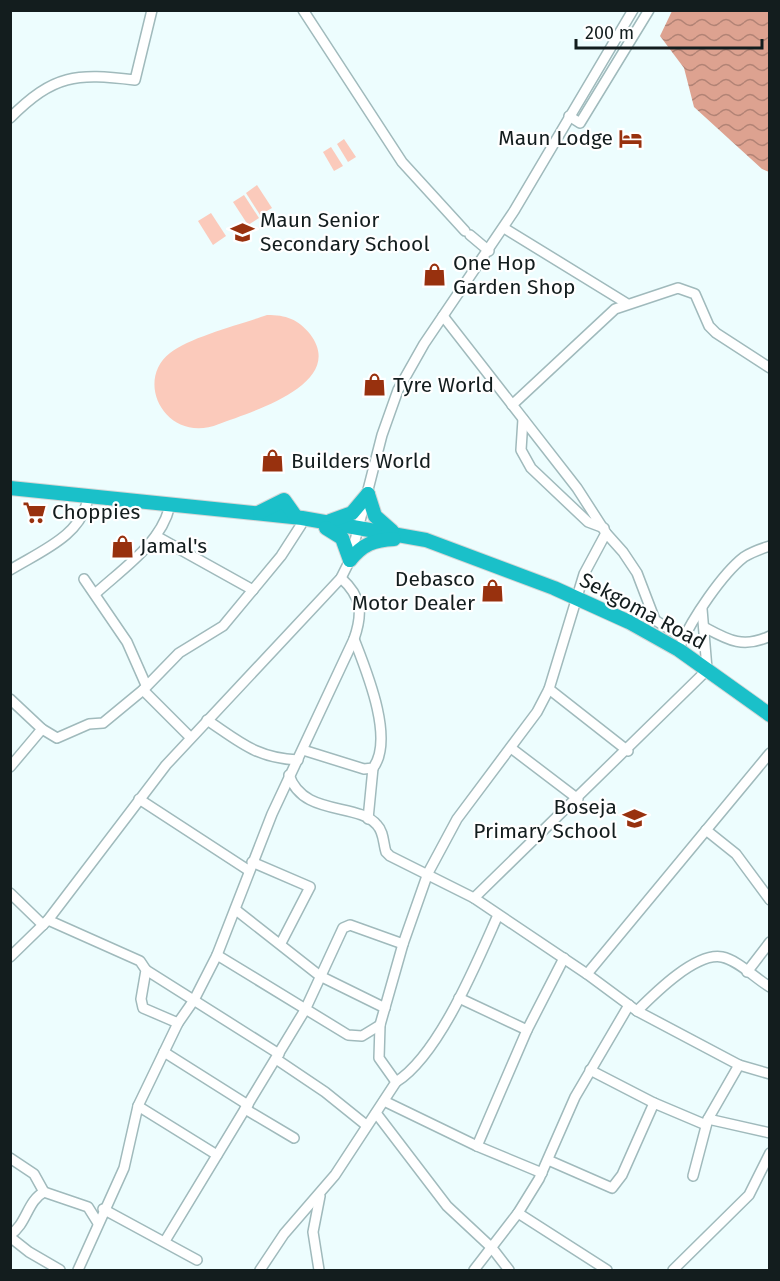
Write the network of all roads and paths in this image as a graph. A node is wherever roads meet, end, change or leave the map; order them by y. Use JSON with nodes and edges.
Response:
{"nodes":[{"id":1,"x":152,"y":10,"type":"edge"},
{"id":2,"x":303,"y":10,"type":"edge"},
{"id":3,"x":633,"y":10,"type":"edge"},
{"id":4,"x":650,"y":10,"type":"edge"},
{"id":5,"x":568,"y":116,"type":"junction"},
{"id":6,"x":10,"y":118,"type":"edge"},
{"id":7,"x":504,"y":228,"type":"junction"},
{"id":8,"x":489,"y":251,"type":"junction"},
{"id":9,"x":626,"y":303,"type":"junction"},
{"id":10,"x":443,"y":316,"type":"junction"},
{"id":11,"x":770,"y":368,"type":"edge"},
{"id":12,"x":512,"y":405,"type":"junction"},
{"id":13,"x":523,"y":419,"type":"junction"},
{"id":14,"x":10,"y":488,"type":"edge"},
{"id":15,"x":368,"y":494,"type":"junction"},
{"id":16,"x":88,"y":497,"type":"junction"},
{"id":17,"x":174,"y":505,"type":"junction"},
{"id":18,"x":299,"y":521,"type":"junction"},
{"id":19,"x":326,"y":525,"type":"junction"},
{"id":20,"x":358,"y":530,"type":"junction"},
{"id":21,"x":605,"y":531,"type":"junction"},
{"id":22,"x":156,"y":536,"type":"junction"},
{"id":23,"x":395,"y":536,"type":"junction"},
{"id":24,"x":770,"y":546,"type":"edge"},
{"id":25,"x":350,"y":560,"type":"junction"},
{"id":26,"x":10,"y":570,"type":"edge"},
{"id":27,"x":341,"y":578,"type":"junction"},
{"id":28,"x":84,"y":579,"type":"dead end"},
{"id":29,"x":253,"y":590,"type":"junction"},
{"id":30,"x":95,"y":594,"type":"junction"},
{"id":31,"x":576,"y":597,"type":"junction"},
{"id":32,"x":702,"y":609,"type":"junction"},
{"id":33,"x":704,"y":627,"type":"junction"},
{"id":34,"x":770,"y":636,"type":"edge"},
{"id":35,"x":354,"y":639,"type":"junction"},
{"id":36,"x":681,"y":644,"type":"junction"},
{"id":37,"x":707,"y":669,"type":"junction"},
{"id":38,"x":145,"y":687,"type":"junction"},
{"id":39,"x":549,"y":689,"type":"junction"},
{"id":40,"x":10,"y":699,"type":"edge"},
{"id":41,"x":770,"y":715,"type":"edge"},
{"id":42,"x":207,"y":720,"type":"junction"},
{"id":43,"x":42,"y":729,"type":"junction"},
{"id":44,"x":190,"y":737,"type":"junction"},
{"id":45,"x":511,"y":748,"type":"junction"},
{"id":46,"x":303,"y":750,"type":"junction"},
{"id":47,"x":628,"y":750,"type":"junction"},
{"id":48,"x":770,"y":753,"type":"edge"},
{"id":49,"x":298,"y":760,"type":"junction"},
{"id":50,"x":10,"y":767,"type":"edge"},
{"id":51,"x":373,"y":768,"type":"junction"},
{"id":52,"x":289,"y":776,"type":"junction"},
{"id":53,"x":139,"y":799,"type":"junction"},
{"id":54,"x":578,"y":799,"type":"junction"},
{"id":55,"x":368,"y":819,"type":"junction"},
{"id":56,"x":706,"y":830,"type":"junction"},
{"id":57,"x":250,"y":866,"type":"junction"},
{"id":58,"x":428,"y":873,"type":"junction"},
{"id":59,"x":10,"y":893,"type":"edge"},
{"id":60,"x":474,"y":898,"type":"junction"},
{"id":61,"x":770,"y":900,"type":"edge"},
{"id":62,"x":236,"y":910,"type":"junction"},
{"id":63,"x":498,"y":915,"type":"junction"},
{"id":64,"x":46,"y":922,"type":"junction"},
{"id":65,"x":770,"y":942,"type":"edge"},
{"id":66,"x":281,"y":943,"type":"junction"},
{"id":67,"x":403,"y":944,"type":"junction"},
{"id":68,"x":13,"y":953,"type":"edge"},
{"id":69,"x":217,"y":955,"type":"junction"},
{"id":70,"x":564,"y":958,"type":"junction"},
{"id":71,"x":146,"y":970,"type":"junction"},
{"id":72,"x":747,"y":972,"type":"junction"},
{"id":73,"x":587,"y":974,"type":"junction"},
{"id":74,"x":320,"y":976,"type":"junction"},
{"id":75,"x":770,"y":987,"type":"edge"},
{"id":76,"x":459,"y":998,"type":"junction"},
{"id":77,"x":194,"y":1000,"type":"junction"},
{"id":78,"x":385,"y":1008,"type":"junction"},
{"id":79,"x":633,"y":1008,"type":"junction"},
{"id":80,"x":305,"y":1010,"type":"junction"},
{"id":81,"x":178,"y":1023,"type":"junction"},
{"id":82,"x":380,"y":1025,"type":"junction"},
{"id":83,"x":527,"y":1030,"type":"junction"},
{"id":84,"x":164,"y":1052,"type":"junction"},
{"id":85,"x":278,"y":1057,"type":"junction"},
{"id":86,"x":739,"y":1065,"type":"junction"},
{"id":87,"x":590,"y":1070,"type":"junction"},
{"id":88,"x":770,"y":1074,"type":"edge"},
{"id":89,"x":396,"y":1082,"type":"junction"},
{"id":90,"x":384,"y":1101,"type":"junction"},
{"id":91,"x":654,"y":1103,"type":"junction"},
{"id":92,"x":138,"y":1106,"type":"junction"},
{"id":93,"x":246,"y":1107,"type":"junction"},
{"id":94,"x":376,"y":1113,"type":"junction"},
{"id":95,"x":707,"y":1122,"type":"junction"},
{"id":96,"x":366,"y":1125,"type":"junction"},
{"id":97,"x":770,"y":1132,"type":"edge"},
{"id":98,"x":294,"y":1138,"type":"dead end"},
{"id":99,"x":477,"y":1146,"type":"junction"},
{"id":100,"x":770,"y":1153,"type":"edge"},
{"id":101,"x":218,"y":1155,"type":"junction"},
{"id":102,"x":10,"y":1158,"type":"edge"},
{"id":103,"x":548,"y":1160,"type":"junction"},
{"id":104,"x":542,"y":1173,"type":"junction"},
{"id":105,"x":693,"y":1176,"type":"dead end"},
{"id":106,"x":44,"y":1192,"type":"junction"},
{"id":107,"x":320,"y":1194,"type":"junction"},
{"id":108,"x":104,"y":1209,"type":"junction"},
{"id":109,"x":518,"y":1213,"type":"junction"},
{"id":110,"x":98,"y":1223,"type":"junction"},
{"id":111,"x":10,"y":1236,"type":"edge"},
{"id":112,"x":165,"y":1241,"type":"junction"},
{"id":113,"x":492,"y":1248,"type":"junction"},
{"id":114,"x":197,"y":1260,"type":"dead end"},
{"id":115,"x":319,"y":1266,"type":"edge"},
{"id":116,"x":60,"y":1270,"type":"edge"},
{"id":117,"x":78,"y":1270,"type":"edge"},
{"id":118,"x":260,"y":1270,"type":"edge"},
{"id":119,"x":327,"y":1270,"type":"edge"},
{"id":120,"x":474,"y":1270,"type":"edge"},
{"id":121,"x":509,"y":1270,"type":"edge"},
{"id":122,"x":607,"y":1270,"type":"edge"},
{"id":123,"x":673,"y":1270,"type":"edge"}],
"edges":[{"from":1,"to":6,"type":"street"},
{"from":2,"to":8,"type":"street"},
{"from":3,"to":5,"type":"street"},
{"from":4,"to":5,"type":"street"},
{"from":5,"to":7,"type":"street"},
{"from":7,"to":8,"type":"street"},
{"from":7,"to":9,"type":"street"},
{"from":8,"to":10,"type":"street"},
{"from":9,"to":11,"type":"street"},
{"from":9,"to":12,"type":"street"},
{"from":10,"to":12,"type":"street"},
{"from":10,"to":15,"type":"street"},
{"from":12,"to":13,"type":"street"},
{"from":13,"to":21,"type":"street"},
{"from":13,"to":21,"type":"street"},
{"from":14,"to":16,"type":"highway","name":"Sekgoma Road"},
{"from":15,"to":19,"type":"highway"},
{"from":15,"to":20,"type":"street"},
{"from":15,"to":23,"type":"highway"},
{"from":16,"to":17,"type":"highway","name":"Sekgoma Road"},
{"from":16,"to":26,"type":"street"},
{"from":17,"to":18,"type":"highway","name":"Sekgoma Road"},
{"from":17,"to":18,"type":"highway","name":"Sekgoma Road"},
{"from":17,"to":22,"type":"street"},
{"from":18,"to":19,"type":"highway","name":"Sekgoma Road"},
{"from":18,"to":29,"type":"street"},
{"from":19,"to":20,"type":"highway","name":"Sekgoma Road"},
{"from":19,"to":25,"type":"highway"},
{"from":20,"to":23,"type":"highway","name":"Sekgoma Road"},
{"from":20,"to":25,"type":"street"},
{"from":21,"to":31,"type":"street"},
{"from":21,"to":36,"type":"street"},
{"from":22,"to":29,"type":"street"},
{"from":22,"to":30,"type":"street"},
{"from":23,"to":25,"type":"highway"},
{"from":23,"to":31,"type":"highway","name":"Sekgoma Road"},
{"from":24,"to":32,"type":"street"},
{"from":25,"to":27,"type":"street"},
{"from":27,"to":35,"type":"street"},
{"from":27,"to":42,"type":"street"},
{"from":28,"to":30,"type":"street"},
{"from":29,"to":38,"type":"street"},
{"from":30,"to":38,"type":"street"},
{"from":31,"to":36,"type":"highway","name":"Sekgoma Road"},
{"from":31,"to":39,"type":"street"},
{"from":32,"to":33,"type":"street"},
{"from":32,"to":36,"type":"street"},
{"from":33,"to":34,"type":"street"},
{"from":33,"to":37,"type":"street"},
{"from":35,"to":46,"type":"street"},
{"from":35,"to":51,"type":"street"},
{"from":36,"to":37,"type":"highway","name":"Sekgoma Road"},
{"from":37,"to":41,"type":"highway","name":"Sekgoma Road"},
{"from":37,"to":47,"type":"street"},
{"from":38,"to":43,"type":"street"},
{"from":38,"to":44,"type":"street"},
{"from":39,"to":45,"type":"street"},
{"from":39,"to":47,"type":"street"},
{"from":40,"to":43,"type":"street"},
{"from":42,"to":44,"type":"street"},
{"from":42,"to":49,"type":"street"},
{"from":43,"to":50,"type":"street"},
{"from":44,"to":53,"type":"street"},
{"from":45,"to":54,"type":"street"},
{"from":45,"to":58,"type":"street"},
{"from":46,"to":49,"type":"street"},
{"from":46,"to":51,"type":"street"},
{"from":47,"to":54,"type":"street"},
{"from":48,"to":56,"type":"street"},
{"from":49,"to":52,"type":"street"},
{"from":51,"to":55,"type":"street"},
{"from":52,"to":55,"type":"street"},
{"from":52,"to":57,"type":"street"},
{"from":53,"to":57,"type":"street"},
{"from":53,"to":64,"type":"street"},
{"from":54,"to":60,"type":"street"},
{"from":55,"to":58,"type":"street"},
{"from":56,"to":61,"type":"street"},
{"from":56,"to":73,"type":"street"},
{"from":57,"to":62,"type":"street"},
{"from":57,"to":66,"type":"street"},
{"from":58,"to":60,"type":"street"},
{"from":58,"to":67,"type":"street"},
{"from":59,"to":64,"type":"street"},
{"from":60,"to":63,"type":"street"},
{"from":62,"to":66,"type":"street"},
{"from":62,"to":69,"type":"street"},
{"from":63,"to":70,"type":"street"},
{"from":63,"to":76,"type":"street"},
{"from":64,"to":68,"type":"street"},
{"from":64,"to":71,"type":"street"},
{"from":65,"to":72,"type":"street"},
{"from":66,"to":74,"type":"street"},
{"from":67,"to":74,"type":"street"},
{"from":67,"to":78,"type":"street"},
{"from":69,"to":77,"type":"street"},
{"from":69,"to":80,"type":"street"},
{"from":70,"to":73,"type":"street"},
{"from":70,"to":83,"type":"street"},
{"from":71,"to":77,"type":"street"},
{"from":71,"to":81,"type":"street"},
{"from":72,"to":75,"type":"street"},
{"from":72,"to":79,"type":"street"},
{"from":73,"to":79,"type":"street"},
{"from":74,"to":78,"type":"street"},
{"from":74,"to":80,"type":"street"},
{"from":76,"to":83,"type":"street"},
{"from":76,"to":89,"type":"street"},
{"from":77,"to":81,"type":"street"},
{"from":77,"to":85,"type":"street"},
{"from":78,"to":82,"type":"street"},
{"from":79,"to":86,"type":"street"},
{"from":79,"to":87,"type":"street"},
{"from":80,"to":82,"type":"street"},
{"from":80,"to":85,"type":"street"},
{"from":81,"to":84,"type":"street"},
{"from":82,"to":89,"type":"street"},
{"from":83,"to":99,"type":"street"},
{"from":84,"to":92,"type":"street"},
{"from":84,"to":93,"type":"street"},
{"from":85,"to":93,"type":"street"},
{"from":85,"to":96,"type":"street"},
{"from":86,"to":88,"type":"street"},
{"from":86,"to":95,"type":"street"},
{"from":87,"to":91,"type":"street"},
{"from":87,"to":103,"type":"street"},
{"from":89,"to":90,"type":"street"},
{"from":90,"to":94,"type":"street"},
{"from":90,"to":99,"type":"street"},
{"from":91,"to":95,"type":"street"},
{"from":91,"to":103,"type":"street"},
{"from":92,"to":101,"type":"street"},
{"from":92,"to":108,"type":"street"},
{"from":93,"to":98,"type":"street"},
{"from":93,"to":101,"type":"street"},
{"from":94,"to":96,"type":"street"},
{"from":94,"to":113,"type":"street"},
{"from":95,"to":97,"type":"street"},
{"from":95,"to":105,"type":"street"},
{"from":96,"to":107,"type":"street"},
{"from":99,"to":104,"type":"street"},
{"from":100,"to":123,"type":"street"},
{"from":101,"to":112,"type":"street"},
{"from":102,"to":106,"type":"street"},
{"from":103,"to":104,"type":"street"},
{"from":104,"to":109,"type":"street"},
{"from":106,"to":110,"type":"street"},
{"from":106,"to":111,"type":"street"},
{"from":107,"to":115,"type":"street"},
{"from":107,"to":118,"type":"street"},
{"from":108,"to":110,"type":"street"},
{"from":108,"to":112,"type":"street"},
{"from":109,"to":113,"type":"street"},
{"from":109,"to":122,"type":"street"},
{"from":110,"to":117,"type":"street"},
{"from":111,"to":116,"type":"street"},
{"from":112,"to":114,"type":"street"},
{"from":113,"to":120,"type":"street"},
{"from":113,"to":121,"type":"street"},
{"from":115,"to":119,"type":"street"}]}
